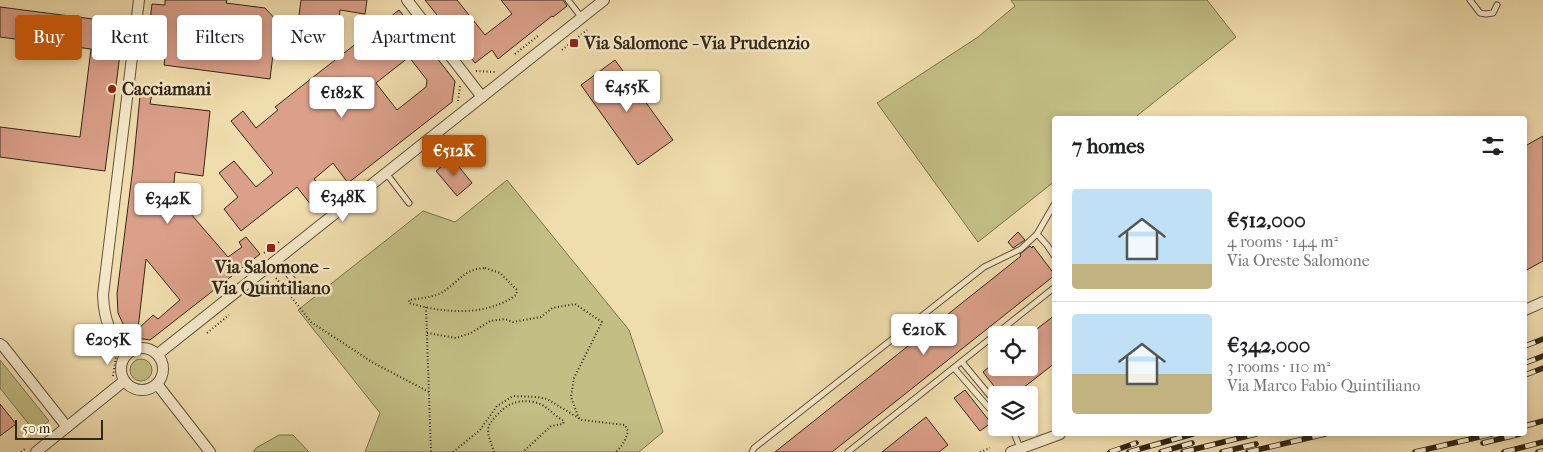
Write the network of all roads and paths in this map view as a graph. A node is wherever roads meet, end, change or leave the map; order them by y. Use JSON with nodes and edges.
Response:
{"nodes":[{"id":1,"x":139,"y":0,"type":"edge"},
{"id":2,"x":407,"y":0,"type":"edge"},
{"id":3,"x":568,"y":0,"type":"edge"},
{"id":4,"x":604,"y":0,"type":"edge"},
{"id":5,"x":1470,"y":0,"type":"edge"},
{"id":6,"x":1497,"y":5,"type":"dead end"},
{"id":7,"x":582,"y":18,"type":"junction"},
{"id":8,"x":587,"y":30,"type":"dead end"},
{"id":9,"x":539,"y":35,"type":"dead end"},
{"id":10,"x":562,"y":50,"type":"dead end"},
{"id":11,"x":515,"y":54,"type":"dead end"},
{"id":12,"x":482,"y":97,"type":"junction"},
{"id":13,"x":386,"y":173,"type":"junction"},
{"id":14,"x":409,"y":203,"type":"dead end"},
{"id":15,"x":1052,"y":208,"type":"edge"},
{"id":16,"x":1037,"y":234,"type":"junction"},
{"id":17,"x":279,"y":242,"type":"dead end"},
{"id":18,"x":1052,"y":252,"type":"edge"},
{"id":19,"x":264,"y":254,"type":"dead end"},
{"id":20,"x":277,"y":260,"type":"junction"},
{"id":21,"x":276,"y":278,"type":"dead end"},
{"id":22,"x":300,"y":290,"type":"dead end"},
{"id":23,"x":1052,"y":290,"type":"edge"},
{"id":24,"x":1543,"y":302,"type":"edge"},
{"id":25,"x":426,"y":307,"type":"junction"},
{"id":26,"x":1527,"y":309,"type":"edge"},
{"id":27,"x":229,"y":315,"type":"dead end"},
{"id":28,"x":207,"y":333,"type":"dead end"},
{"id":29,"x":427,"y":333,"type":"junction"},
{"id":30,"x":0,"y":344,"type":"edge"},
{"id":31,"x":161,"y":352,"type":"junction"},
{"id":32,"x":127,"y":353,"type":"junction"},
{"id":33,"x":962,"y":362,"type":"junction"},
{"id":34,"x":954,"y":368,"type":"junction"},
{"id":35,"x":124,"y":381,"type":"junction"},
{"id":36,"x":156,"y":384,"type":"junction"},
{"id":37,"x":429,"y":392,"type":"junction"},
{"id":38,"x":988,"y":393,"type":"edge"},
{"id":39,"x":988,"y":407,"type":"edge"},
{"id":40,"x":579,"y":419,"type":"junction"},
{"id":41,"x":486,"y":424,"type":"junction"},
{"id":42,"x":489,"y":426,"type":"junction"},
{"id":43,"x":67,"y":427,"type":"junction"},
{"id":44,"x":1012,"y":436,"type":"edge"},
{"id":45,"x":1054,"y":436,"type":"edge"},
{"id":46,"x":990,"y":448,"type":"dead end"},
{"id":47,"x":1015,"y":450,"type":"edge"},
{"id":48,"x":36,"y":452,"type":"edge"},
{"id":49,"x":210,"y":452,"type":"edge"},
{"id":50,"x":430,"y":452,"type":"edge"},
{"id":51,"x":452,"y":452,"type":"edge"},
{"id":52,"x":494,"y":452,"type":"edge"},
{"id":53,"x":523,"y":452,"type":"edge"},
{"id":54,"x":616,"y":452,"type":"edge"},
{"id":55,"x":752,"y":452,"type":"edge"},
{"id":56,"x":848,"y":452,"type":"edge"},
{"id":57,"x":980,"y":452,"type":"edge"}],
"edges":[{"from":1,"to":32,"type":"street"},
{"from":2,"to":12,"type":"street"},
{"from":3,"to":7,"type":"lane"},
{"from":4,"to":7,"type":"street"},
{"from":5,"to":6,"type":"lane"},
{"from":7,"to":12,"type":"street"},
{"from":8,"to":10,"type":"path"},
{"from":9,"to":11,"type":"path"},
{"from":12,"to":13,"type":"street"},
{"from":13,"to":14,"type":"lane"},
{"from":13,"to":20,"type":"street"},
{"from":15,"to":16,"type":"lane"},
{"from":16,"to":18,"type":"lane"},
{"from":16,"to":55,"type":"lane"},
{"from":17,"to":19,"type":"path"},
{"from":20,"to":22,"type":"lane"},
{"from":20,"to":31,"type":"street"},
{"from":21,"to":37,"type":"path"},
{"from":23,"to":33,"type":"lane"},
{"from":24,"to":26,"type":"street"},
{"from":25,"to":25,"type":"path"},
{"from":25,"to":29,"type":"path"},
{"from":27,"to":28,"type":"path"},
{"from":29,"to":37,"type":"path"},
{"from":29,"to":40,"type":"path"},
{"from":30,"to":43,"type":"street"},
{"from":31,"to":32,"type":"street"},
{"from":31,"to":36,"type":"street"},
{"from":32,"to":35,"type":"street"},
{"from":33,"to":34,"type":"lane"},
{"from":33,"to":38,"type":"lane"},
{"from":34,"to":39,"type":"lane"},
{"from":34,"to":56,"type":"lane"},
{"from":35,"to":36,"type":"street"},
{"from":35,"to":43,"type":"street"},
{"from":36,"to":49,"type":"street"},
{"from":37,"to":50,"type":"path"},
{"from":40,"to":41,"type":"path"},
{"from":40,"to":54,"type":"path"},
{"from":41,"to":42,"type":"path"},
{"from":41,"to":51,"type":"path"},
{"from":42,"to":52,"type":"path"},
{"from":42,"to":53,"type":"path"},
{"from":43,"to":48,"type":"street"},
{"from":44,"to":47,"type":"lane"},
{"from":45,"to":47,"type":"street"},
{"from":46,"to":57,"type":"path"}]}
